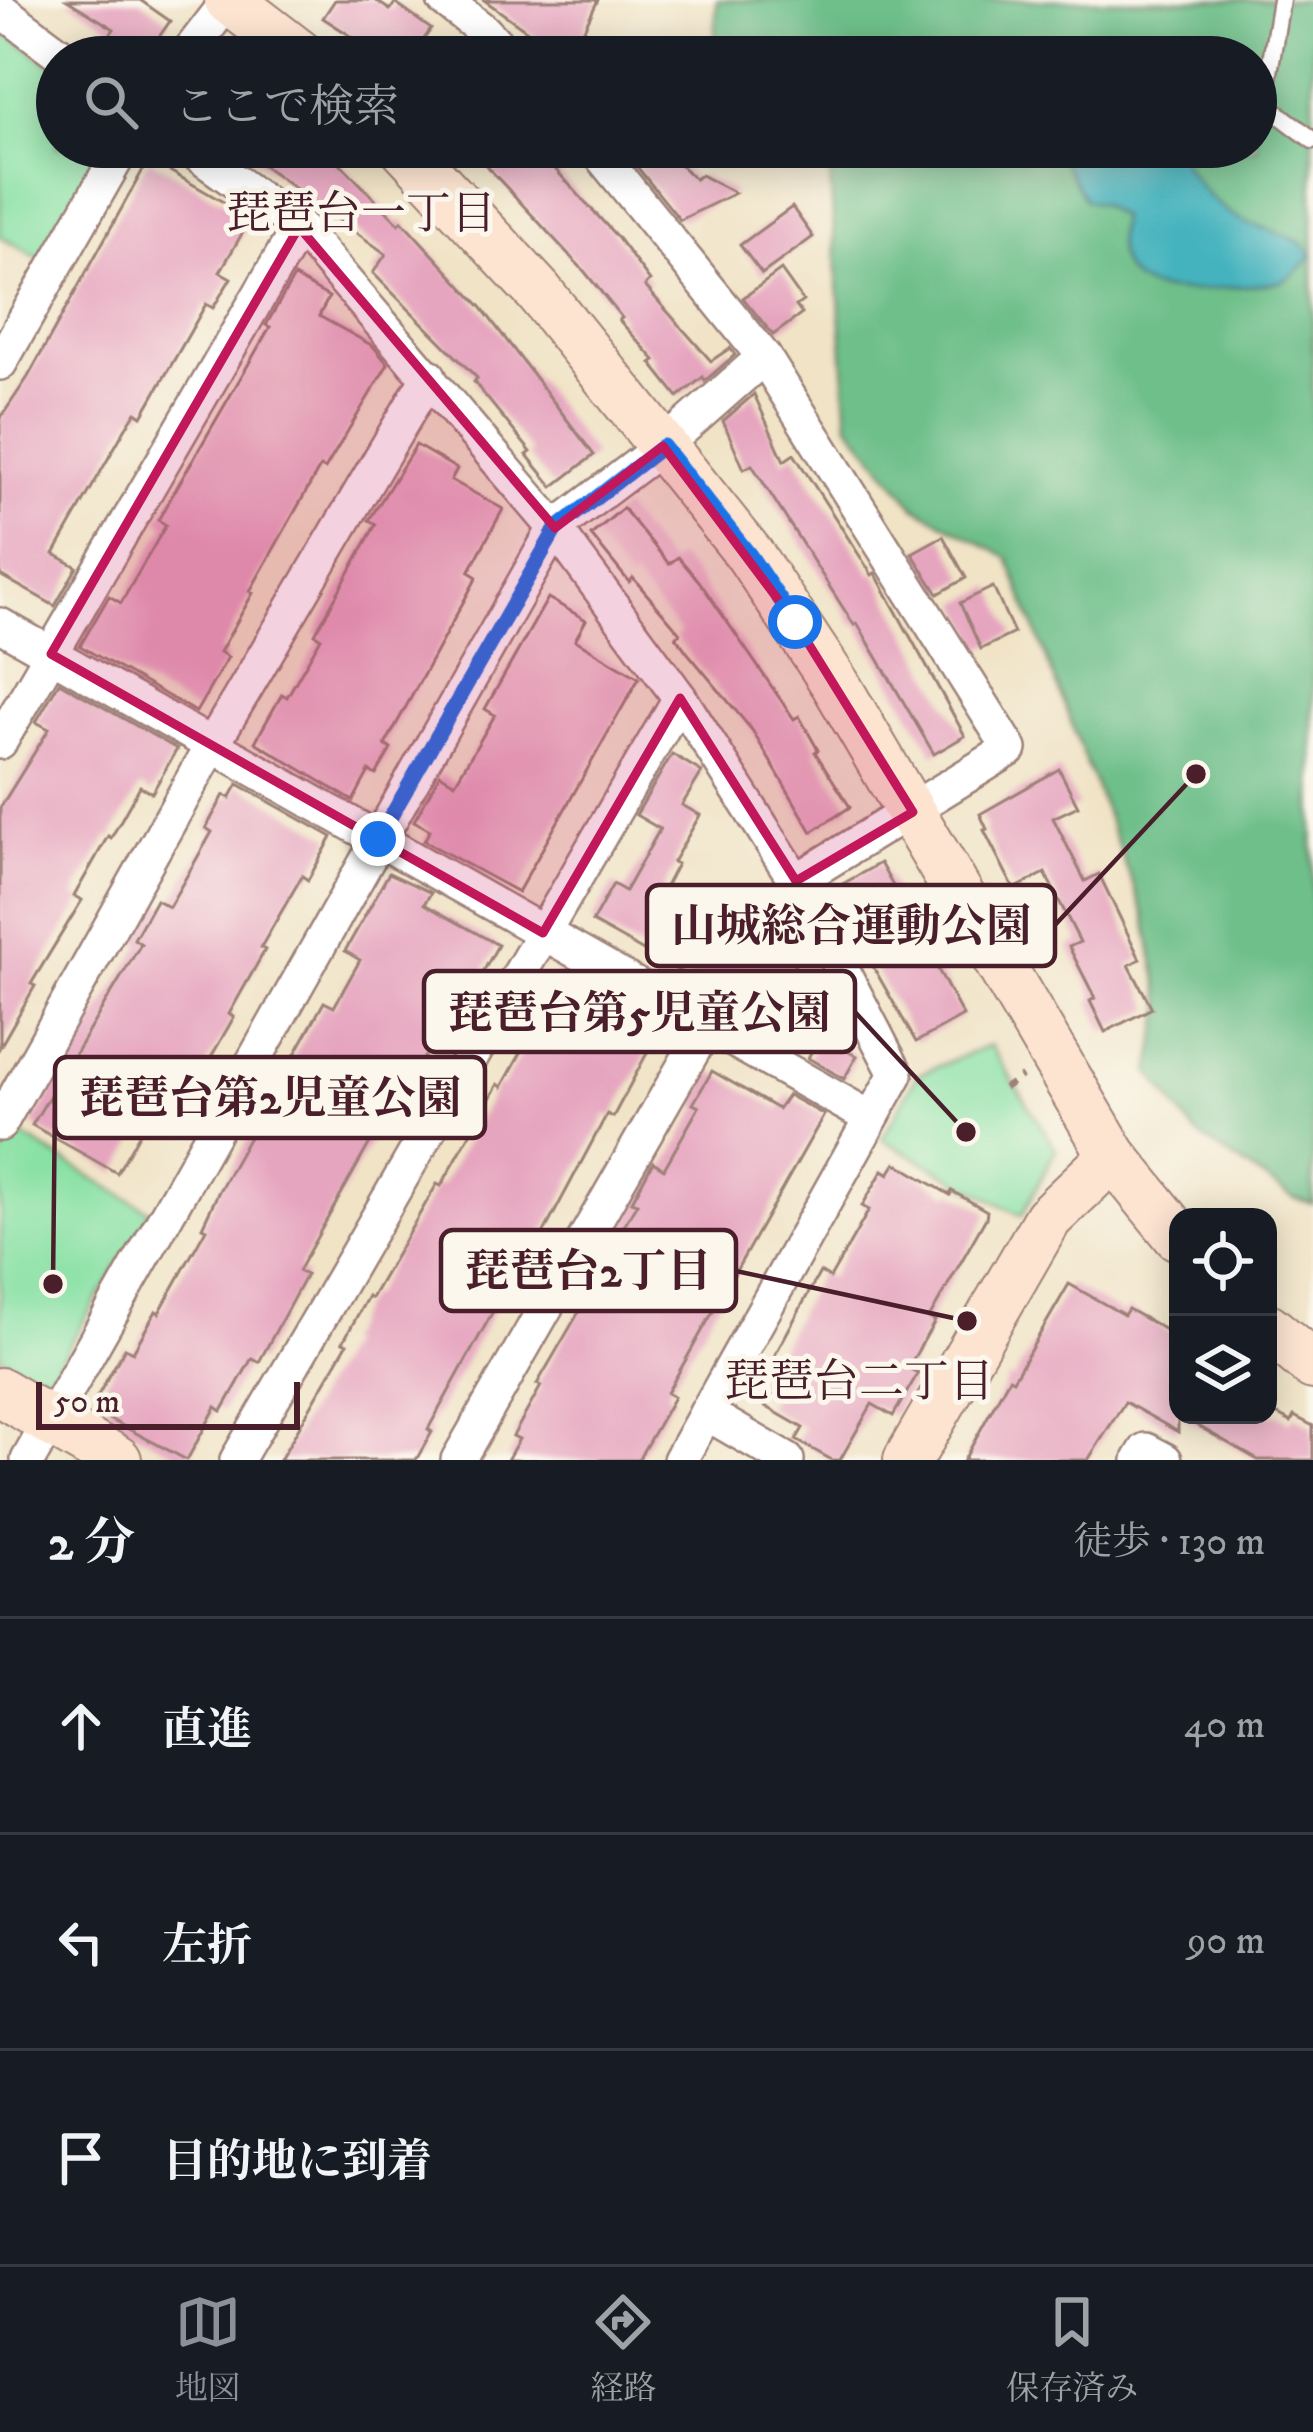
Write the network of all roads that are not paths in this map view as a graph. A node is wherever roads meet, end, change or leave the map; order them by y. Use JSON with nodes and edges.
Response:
{"nodes":[{"id":1,"x":229,"y":0,"type":"edge"},
{"id":2,"x":444,"y":0,"type":"edge"},
{"id":3,"x":1281,"y":0,"type":"edge"},
{"id":4,"x":0,"y":9,"type":"edge"},
{"id":5,"x":36,"y":36,"type":"edge"},
{"id":6,"x":201,"y":36,"type":"edge"},
{"id":7,"x":276,"y":36,"type":"edge"},
{"id":8,"x":489,"y":36,"type":"edge"},
{"id":9,"x":1275,"y":36,"type":"edge"},
{"id":10,"x":1277,"y":113,"type":"edge"},
{"id":11,"x":1313,"y":140,"type":"edge"},
{"id":12,"x":111,"y":168,"type":"edge"},
{"id":13,"x":217,"y":168,"type":"edge"},
{"id":14,"x":424,"y":168,"type":"edge"},
{"id":15,"x":611,"y":168,"type":"edge"},
{"id":16,"x":299,"y":226,"type":"junction"},
{"id":17,"x":764,"y":357,"type":"junction"},
{"id":18,"x":0,"y":363,"type":"edge"},
{"id":19,"x":429,"y":376,"type":"junction"},
{"id":20,"x":663,"y":446,"type":"junction"},
{"id":21,"x":556,"y":529,"type":"junction"},
{"id":22,"x":0,"y":625,"type":"edge"},
{"id":23,"x":51,"y":654,"type":"junction"},
{"id":24,"x":680,"y":698,"type":"junction"},
{"id":25,"x":0,"y":742,"type":"edge"},
{"id":26,"x":212,"y":745,"type":"junction"},
{"id":27,"x":913,"y":812,"type":"junction"},
{"id":28,"x":378,"y":839,"type":"junction"},
{"id":29,"x":796,"y":881,"type":"junction"},
{"id":30,"x":543,"y":933,"type":"junction"},
{"id":31,"x":707,"y":1026,"type":"junction"},
{"id":32,"x":869,"y":1117,"type":"junction"},
{"id":33,"x":0,"y":1124,"type":"edge"},
{"id":34,"x":1112,"y":1156,"type":"junction"},
{"id":35,"x":1169,"y":1225,"type":"edge"},
{"id":36,"x":1277,"y":1335,"type":"edge"},
{"id":37,"x":1313,"y":1365,"type":"edge"},
{"id":38,"x":0,"y":1393,"type":"edge"},
{"id":39,"x":706,"y":1413,"type":"junction"},
{"id":40,"x":39,"y":1441,"type":"edge"},
{"id":41,"x":117,"y":1460,"type":"edge"},
{"id":42,"x":237,"y":1460,"type":"edge"},
{"id":43,"x":458,"y":1460,"type":"edge"},
{"id":44,"x":680,"y":1460,"type":"edge"},
{"id":45,"x":787,"y":1460,"type":"edge"},
{"id":46,"x":908,"y":1460,"type":"edge"},
{"id":47,"x":1140,"y":1460,"type":"edge"},
{"id":48,"x":1165,"y":1460,"type":"edge"}],
"edges":[{"from":1,"to":6,"type":"street"},
{"from":1,"to":7,"type":"street"},
{"from":2,"to":8,"type":"street"},
{"from":3,"to":9,"type":"lane"},
{"from":4,"to":5,"type":"street"},
{"from":10,"to":11,"type":"lane"},
{"from":12,"to":18,"type":"street"},
{"from":13,"to":16,"type":"street"},
{"from":14,"to":20,"type":"street"},
{"from":15,"to":17,"type":"street"},
{"from":16,"to":19,"type":"street"},
{"from":16,"to":23,"type":"street"},
{"from":17,"to":20,"type":"street"},
{"from":17,"to":27,"type":"street"},
{"from":19,"to":21,"type":"street"},
{"from":19,"to":26,"type":"street"},
{"from":20,"to":21,"type":"street"},
{"from":20,"to":27,"type":"street"},
{"from":21,"to":24,"type":"street"},
{"from":21,"to":28,"type":"street"},
{"from":22,"to":23,"type":"street"},
{"from":23,"to":25,"type":"street"},
{"from":23,"to":26,"type":"street"},
{"from":24,"to":29,"type":"street"},
{"from":24,"to":30,"type":"street"},
{"from":26,"to":28,"type":"street"},
{"from":26,"to":33,"type":"street"},
{"from":27,"to":29,"type":"street"},
{"from":27,"to":34,"type":"street"},
{"from":28,"to":30,"type":"street"},
{"from":28,"to":40,"type":"street"},
{"from":29,"to":32,"type":"street"},
{"from":30,"to":31,"type":"street"},
{"from":30,"to":42,"type":"street"},
{"from":31,"to":32,"type":"street"},
{"from":31,"to":43,"type":"street"},
{"from":32,"to":39,"type":"street"},
{"from":34,"to":35,"type":"street"},
{"from":34,"to":46,"type":"street"},
{"from":36,"to":37,"type":"street"},
{"from":38,"to":40,"type":"street"},
{"from":39,"to":44,"type":"street"},
{"from":39,"to":45,"type":"street"},
{"from":40,"to":41,"type":"street"},
{"from":47,"to":48,"type":"street"}]}
